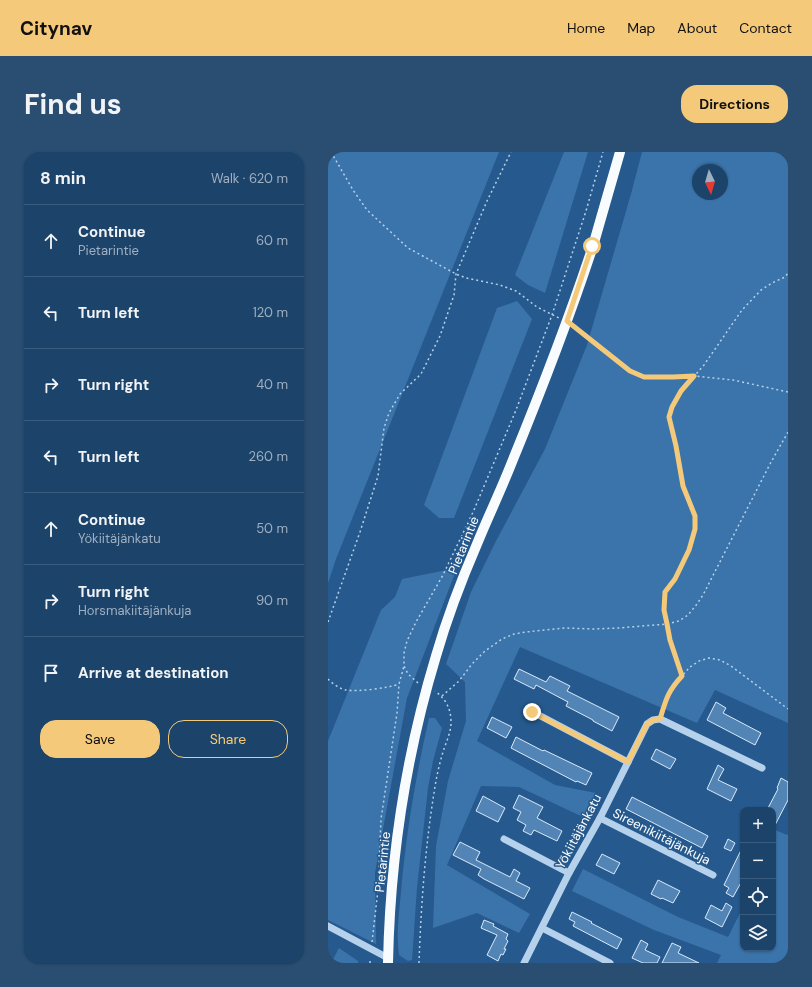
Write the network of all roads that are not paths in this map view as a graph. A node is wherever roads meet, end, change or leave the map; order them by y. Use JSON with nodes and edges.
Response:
{"nodes":[{"id":1,"x":620,"y":152,"type":"edge"},
{"id":2,"x":532,"y":712,"type":"dead end"},
{"id":3,"x":628,"y":762,"type":"junction"},
{"id":4,"x":762,"y":768,"type":"dead end"},
{"id":5,"x":600,"y":818,"type":"junction"},
{"id":6,"x":504,"y":839,"type":"dead end"},
{"id":7,"x":569,"y":873,"type":"junction"},
{"id":8,"x":713,"y":876,"type":"dead end"},
{"id":9,"x":328,"y":926,"type":"edge"},
{"id":10,"x":542,"y":928,"type":"junction"},
{"id":11,"x":388,"y":960,"type":"edge"},
{"id":12,"x":524,"y":963,"type":"edge"},
{"id":13,"x":610,"y":963,"type":"edge"}],
"edges":[{"from":1,"to":11,"type":"main road","name":"Pietarintie"},
{"from":2,"to":3,"type":"street"},
{"from":3,"to":4,"type":"street","name":"Yökiitäjänkatu"},
{"from":3,"to":5,"type":"street","name":"Yökiitäjänkatu"},
{"from":5,"to":7,"type":"street","name":"Yökiitäjänkatu"},
{"from":5,"to":8,"type":"street","name":"Sireenikiitäjänkuja"},
{"from":6,"to":7,"type":"street"},
{"from":7,"to":10,"type":"street","name":"Yökiitäjänkatu"},
{"from":9,"to":11,"type":"street"},
{"from":10,"to":12,"type":"street","name":"Yökiitäjänkatu"},
{"from":10,"to":13,"type":"street"}]}
